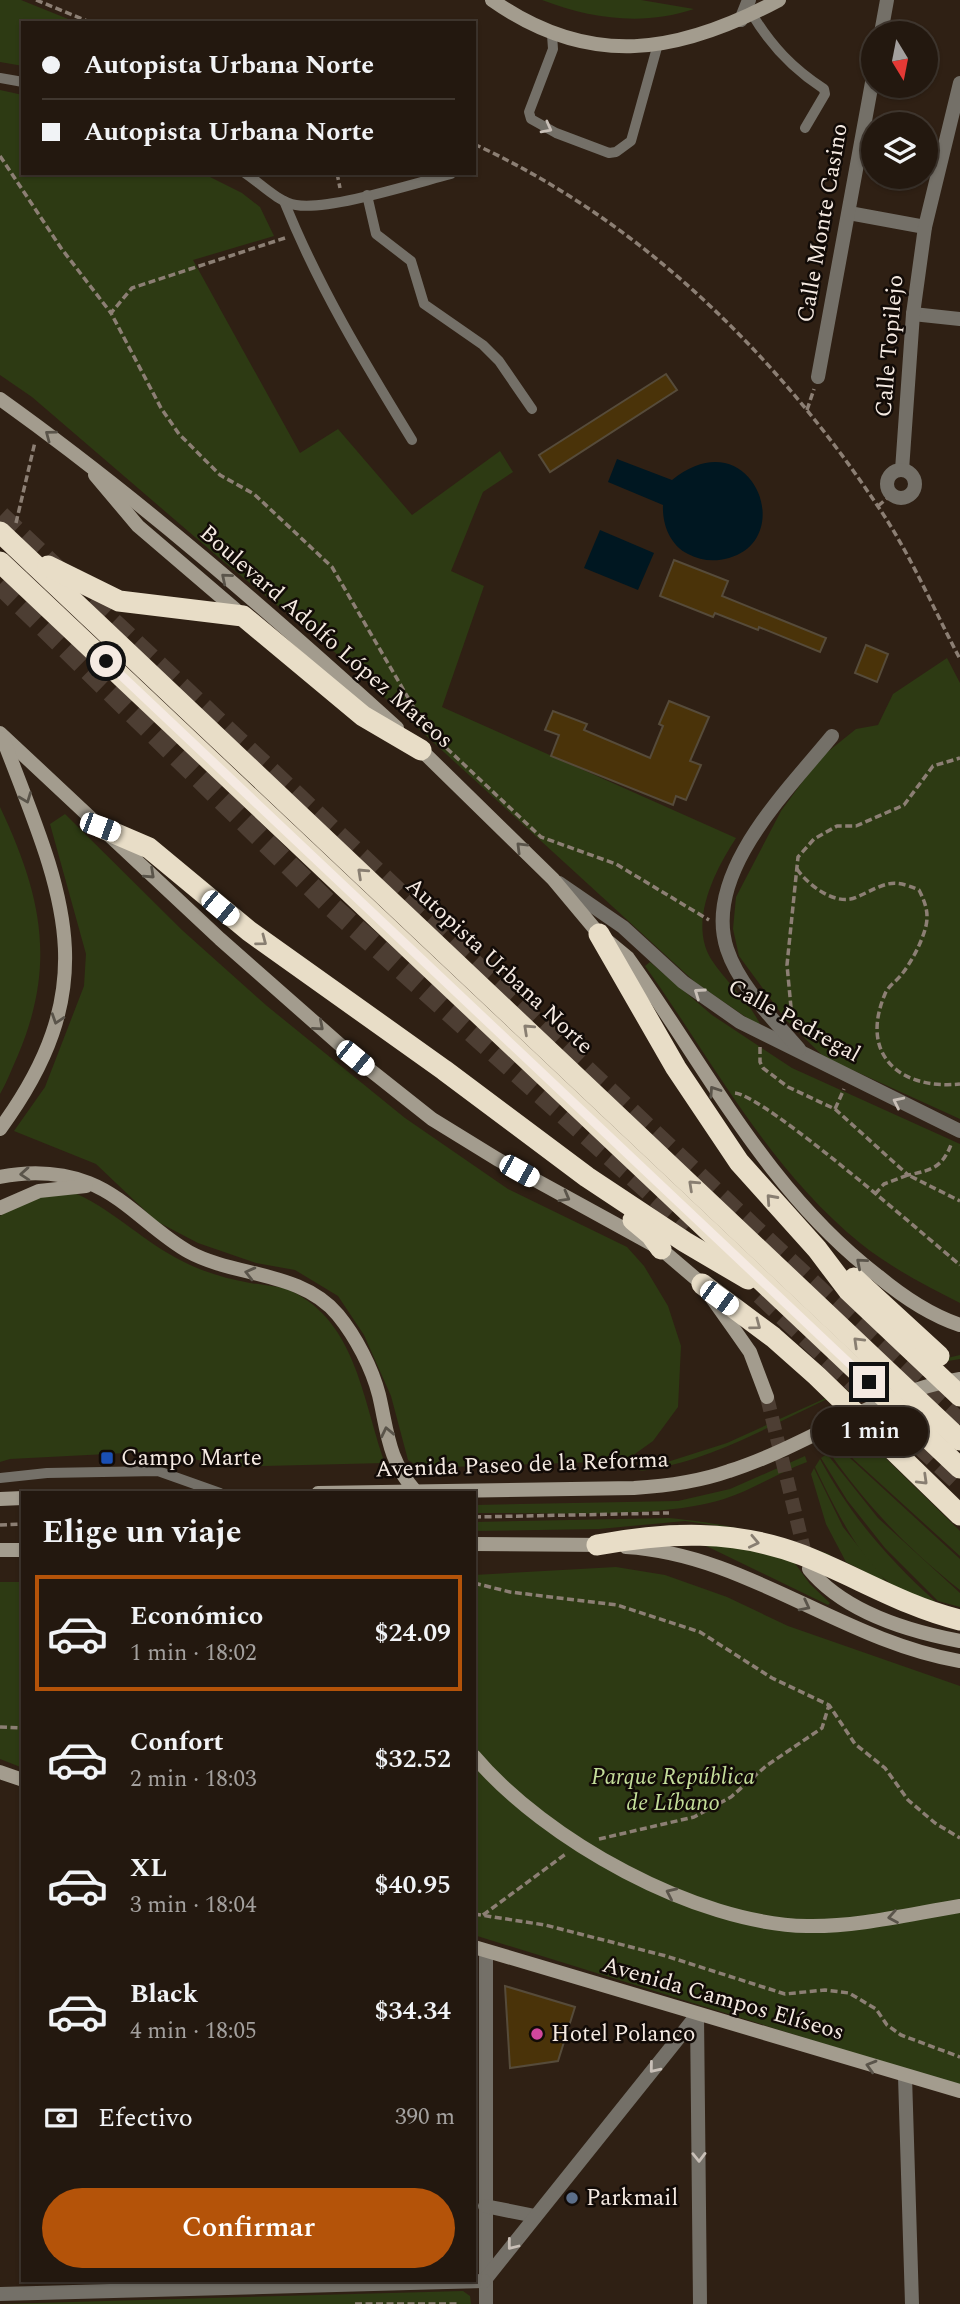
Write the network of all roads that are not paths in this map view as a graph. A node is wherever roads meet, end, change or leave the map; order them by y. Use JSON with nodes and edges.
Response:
{"nodes":[{"id":1,"x":492,"y":0,"type":"edge"},
{"id":2,"x":779,"y":0,"type":"edge"},
{"id":3,"x":887,"y":0,"type":"edge"},
{"id":4,"x":747,"y":11,"type":"edge"},
{"id":5,"x":883,"y":21,"type":"edge"},
{"id":6,"x":552,"y":34,"type":"junction"},
{"id":7,"x":658,"y":44,"type":"junction"},
{"id":8,"x":0,"y":78,"type":"edge"},
{"id":9,"x":21,"y":82,"type":"edge"},
{"id":10,"x":960,"y":83,"type":"edge"},
{"id":11,"x":869,"y":98,"type":"edge"},
{"id":12,"x":805,"y":128,"type":"dead end"},
{"id":13,"x":248,"y":175,"type":"edge"},
{"id":14,"x":448,"y":175,"type":"edge"},
{"id":15,"x":367,"y":195,"type":"junction"},
{"id":16,"x":284,"y":201,"type":"junction"},
{"id":17,"x":849,"y":213,"type":"junction"},
{"id":18,"x":925,"y":227,"type":"junction"},
{"id":19,"x":913,"y":314,"type":"junction"},
{"id":20,"x":960,"y":319,"type":"edge"},
{"id":21,"x":818,"y":377,"type":"road end"},
{"id":22,"x":0,"y":399,"type":"edge"},
{"id":23,"x":532,"y":409,"type":"dead end"},
{"id":24,"x":412,"y":440,"type":"dead end"},
{"id":25,"x":80,"y":457,"type":"junction"},
{"id":26,"x":902,"y":470,"type":"junction"},
{"id":27,"x":0,"y":532,"type":"edge"},
{"id":28,"x":23,"y":553,"type":"junction"},
{"id":29,"x":0,"y":562,"type":"edge"},
{"id":30,"x":243,"y":616,"type":"junction"},
{"id":31,"x":1,"y":734,"type":"edge"},
{"id":32,"x":832,"y":736,"type":"dead end"},
{"id":33,"x":421,"y":750,"type":"junction"},
{"id":34,"x":100,"y":827,"type":"junction"},
{"id":35,"x":553,"y":879,"type":"junction"},
{"id":36,"x":599,"y":934,"type":"junction"},
{"id":37,"x":804,"y":1056,"type":"junction"},
{"id":38,"x":444,"y":1070,"type":"junction"},
{"id":39,"x":0,"y":1129,"type":"edge"},
{"id":40,"x":958,"y":1130,"type":"edge"},
{"id":41,"x":516,"y":1137,"type":"junction"},
{"id":42,"x":558,"y":1157,"type":"junction"},
{"id":43,"x":0,"y":1177,"type":"edge"},
{"id":44,"x":101,"y":1188,"type":"junction"},
{"id":45,"x":0,"y":1208,"type":"edge"},
{"id":46,"x":661,"y":1249,"type":"junction"},
{"id":47,"x":817,"y":1249,"type":"junction"},
{"id":48,"x":702,"y":1284,"type":"junction"},
{"id":49,"x":776,"y":1294,"type":"junction"},
{"id":50,"x":960,"y":1325,"type":"edge"},
{"id":51,"x":960,"y":1378,"type":"edge"},
{"id":52,"x":917,"y":1392,"type":"junction"},
{"id":53,"x":960,"y":1395,"type":"edge"},
{"id":54,"x":767,"y":1397,"type":"tunnel mouth"},
{"id":55,"x":960,"y":1440,"type":"edge"},
{"id":56,"x":960,"y":1468,"type":"edge"},
{"id":57,"x":0,"y":1478,"type":"edge"},
{"id":58,"x":214,"y":1491,"type":"edge"},
{"id":59,"x":415,"y":1491,"type":"edge"},
{"id":60,"x":470,"y":1491,"type":"edge"},
{"id":61,"x":21,"y":1498,"type":"edge"},
{"id":62,"x":0,"y":1499,"type":"edge"},
{"id":63,"x":960,"y":1515,"type":"edge"},
{"id":64,"x":476,"y":1545,"type":"edge"},
{"id":65,"x":597,"y":1545,"type":"junction"},
{"id":66,"x":0,"y":1550,"type":"edge"},
{"id":67,"x":21,"y":1550,"type":"edge"},
{"id":68,"x":809,"y":1569,"type":"tunnel mouth"},
{"id":69,"x":960,"y":1620,"type":"edge"},
{"id":70,"x":960,"y":1641,"type":"edge"},
{"id":71,"x":960,"y":1661,"type":"edge"},
{"id":72,"x":476,"y":1758,"type":"edge"},
{"id":73,"x":0,"y":1772,"type":"edge"},
{"id":74,"x":21,"y":1779,"type":"edge"},
{"id":75,"x":960,"y":1906,"type":"edge"},
{"id":76,"x":480,"y":1950,"type":"edge"},
{"id":77,"x":697,"y":2015,"type":"junction"},
{"id":78,"x":905,"y":2076,"type":"junction"},
{"id":79,"x":960,"y":2091,"type":"edge"},
{"id":80,"x":485,"y":2206,"type":"junction"},
{"id":81,"x":535,"y":2216,"type":"junction"},
{"id":82,"x":476,"y":2281,"type":"edge"},
{"id":83,"x":484,"y":2281,"type":"junction"},
{"id":84,"x":378,"y":2282,"type":"edge"},
{"id":85,"x":273,"y":2283,"type":"edge"},
{"id":86,"x":61,"y":2286,"type":"edge"},
{"id":87,"x":0,"y":2294,"type":"edge"},
{"id":88,"x":486,"y":2304,"type":"edge"},
{"id":89,"x":700,"y":2304,"type":"edge"},
{"id":90,"x":912,"y":2304,"type":"edge"}],
"edges":[{"from":1,"to":6,"type":"main road"},
{"from":2,"to":4,"type":"main road"},
{"from":3,"to":5,"type":"street"},
{"from":4,"to":7,"type":"main road"},
{"from":4,"to":12,"type":"lane"},
{"from":6,"to":7,"type":"main road"},
{"from":6,"to":7,"type":"lane","one_way":true},
{"from":8,"to":9,"type":"lane"},
{"from":10,"to":18,"type":"street","name":"Calle Topilejo"},
{"from":11,"to":17,"type":"street","name":"Calle Monte Casino"},
{"from":13,"to":16,"type":"lane"},
{"from":14,"to":15,"type":"lane"},
{"from":15,"to":16,"type":"lane"},
{"from":15,"to":23,"type":"lane"},
{"from":16,"to":24,"type":"lane"},
{"from":17,"to":18,"type":"street"},
{"from":17,"to":21,"type":"street","name":"Calle Monte Casino"},
{"from":18,"to":19,"type":"street","name":"Calle Topilejo"},
{"from":19,"to":20,"type":"street"},
{"from":19,"to":26,"type":"street","name":"Calle Topilejo"},
{"from":25,"to":22,"type":"main road","name":"Boulevard Adolfo López Mateos","one_way":true},
{"from":25,"to":30,"type":"main road"},
{"from":33,"to":25,"type":"main road","name":"Boulevard Adolfo López Mateos","one_way":true},
{"from":26,"to":26,"type":"street","name":"Calle Topilejo"},
{"from":27,"to":28,"type":"highway","name":"Autopista Urbana Norte"},
{"from":28,"to":30,"type":"highway"},
{"from":55,"to":28,"type":"highway","name":"Autopista Urbana Norte","one_way":true},
{"from":29,"to":49,"type":"highway","name":"Autopista Urbana Norte"},
{"from":30,"to":33,"type":"highway"},
{"from":31,"to":34,"type":"main road"},
{"from":31,"to":39,"type":"main road","one_way":true},
{"from":32,"to":37,"type":"street"},
{"from":35,"to":33,"type":"main road","name":"Boulevard Adolfo López Mateos","one_way":true},
{"from":34,"to":38,"type":"highway","one_way":true},
{"from":34,"to":46,"type":"main road","one_way":true},
{"from":35,"to":36,"type":"main road","name":"Boulevard Adolfo López Mateos"},
{"from":37,"to":35,"type":"street","name":"Calle Pedregal","one_way":true},
{"from":47,"to":36,"type":"highway","one_way":true},
{"from":50,"to":36,"type":"main road","name":"Boulevard Adolfo López Mateos","one_way":true},
{"from":40,"to":37,"type":"street","name":"Calle Pedregal","one_way":true},
{"from":38,"to":41,"type":"highway"},
{"from":38,"to":42,"type":"highway"},
{"from":41,"to":42,"type":"highway"},
{"from":41,"to":46,"type":"highway"},
{"from":42,"to":49,"type":"highway"},
{"from":44,"to":43,"type":"main road","one_way":true},
{"from":44,"to":45,"type":"main road"},
{"from":59,"to":44,"type":"main road","one_way":true},
{"from":46,"to":48,"type":"main road"},
{"from":47,"to":51,"type":"highway"},
{"from":47,"to":53,"type":"highway"},
{"from":48,"to":54,"type":"main road"},
{"from":48,"to":63,"type":"highway","one_way":true},
{"from":49,"to":56,"type":"highway","name":"Autopista Urbana Norte"},
{"from":51,"to":52,"type":"main road","name":"Avenida Paseo de la Reforma"},
{"from":52,"to":53,"type":"highway"},
{"from":52,"to":60,"type":"main road","name":"Avenida Paseo de la Reforma"},
{"from":57,"to":58,"type":"lane"},
{"from":61,"to":62,"type":"main road"},
{"from":64,"to":65,"type":"main road"},
{"from":65,"to":69,"type":"highway","one_way":true},
{"from":65,"to":71,"type":"main road","one_way":true},
{"from":66,"to":67,"type":"main road"},
{"from":68,"to":70,"type":"main road"},
{"from":75,"to":72,"type":"main road","one_way":true},
{"from":73,"to":74,"type":"main road"},
{"from":76,"to":77,"type":"main road","name":"Avenida Campos Elíseos"},
{"from":76,"to":80,"type":"street"},
{"from":78,"to":77,"type":"main road","name":"Avenida Campos Elíseos","one_way":true},
{"from":77,"to":81,"type":"street","one_way":true},
{"from":77,"to":89,"type":"street","one_way":true},
{"from":78,"to":79,"type":"main road","name":"Avenida Campos Elíseos"},
{"from":78,"to":90,"type":"street"},
{"from":80,"to":81,"type":"street"},
{"from":80,"to":83,"type":"street"},
{"from":81,"to":83,"type":"street","one_way":true},
{"from":82,"to":83,"type":"street"},
{"from":83,"to":88,"type":"street"},
{"from":84,"to":85,"type":"street"},
{"from":85,"to":86,"type":"street"},
{"from":86,"to":87,"type":"street"}]}
